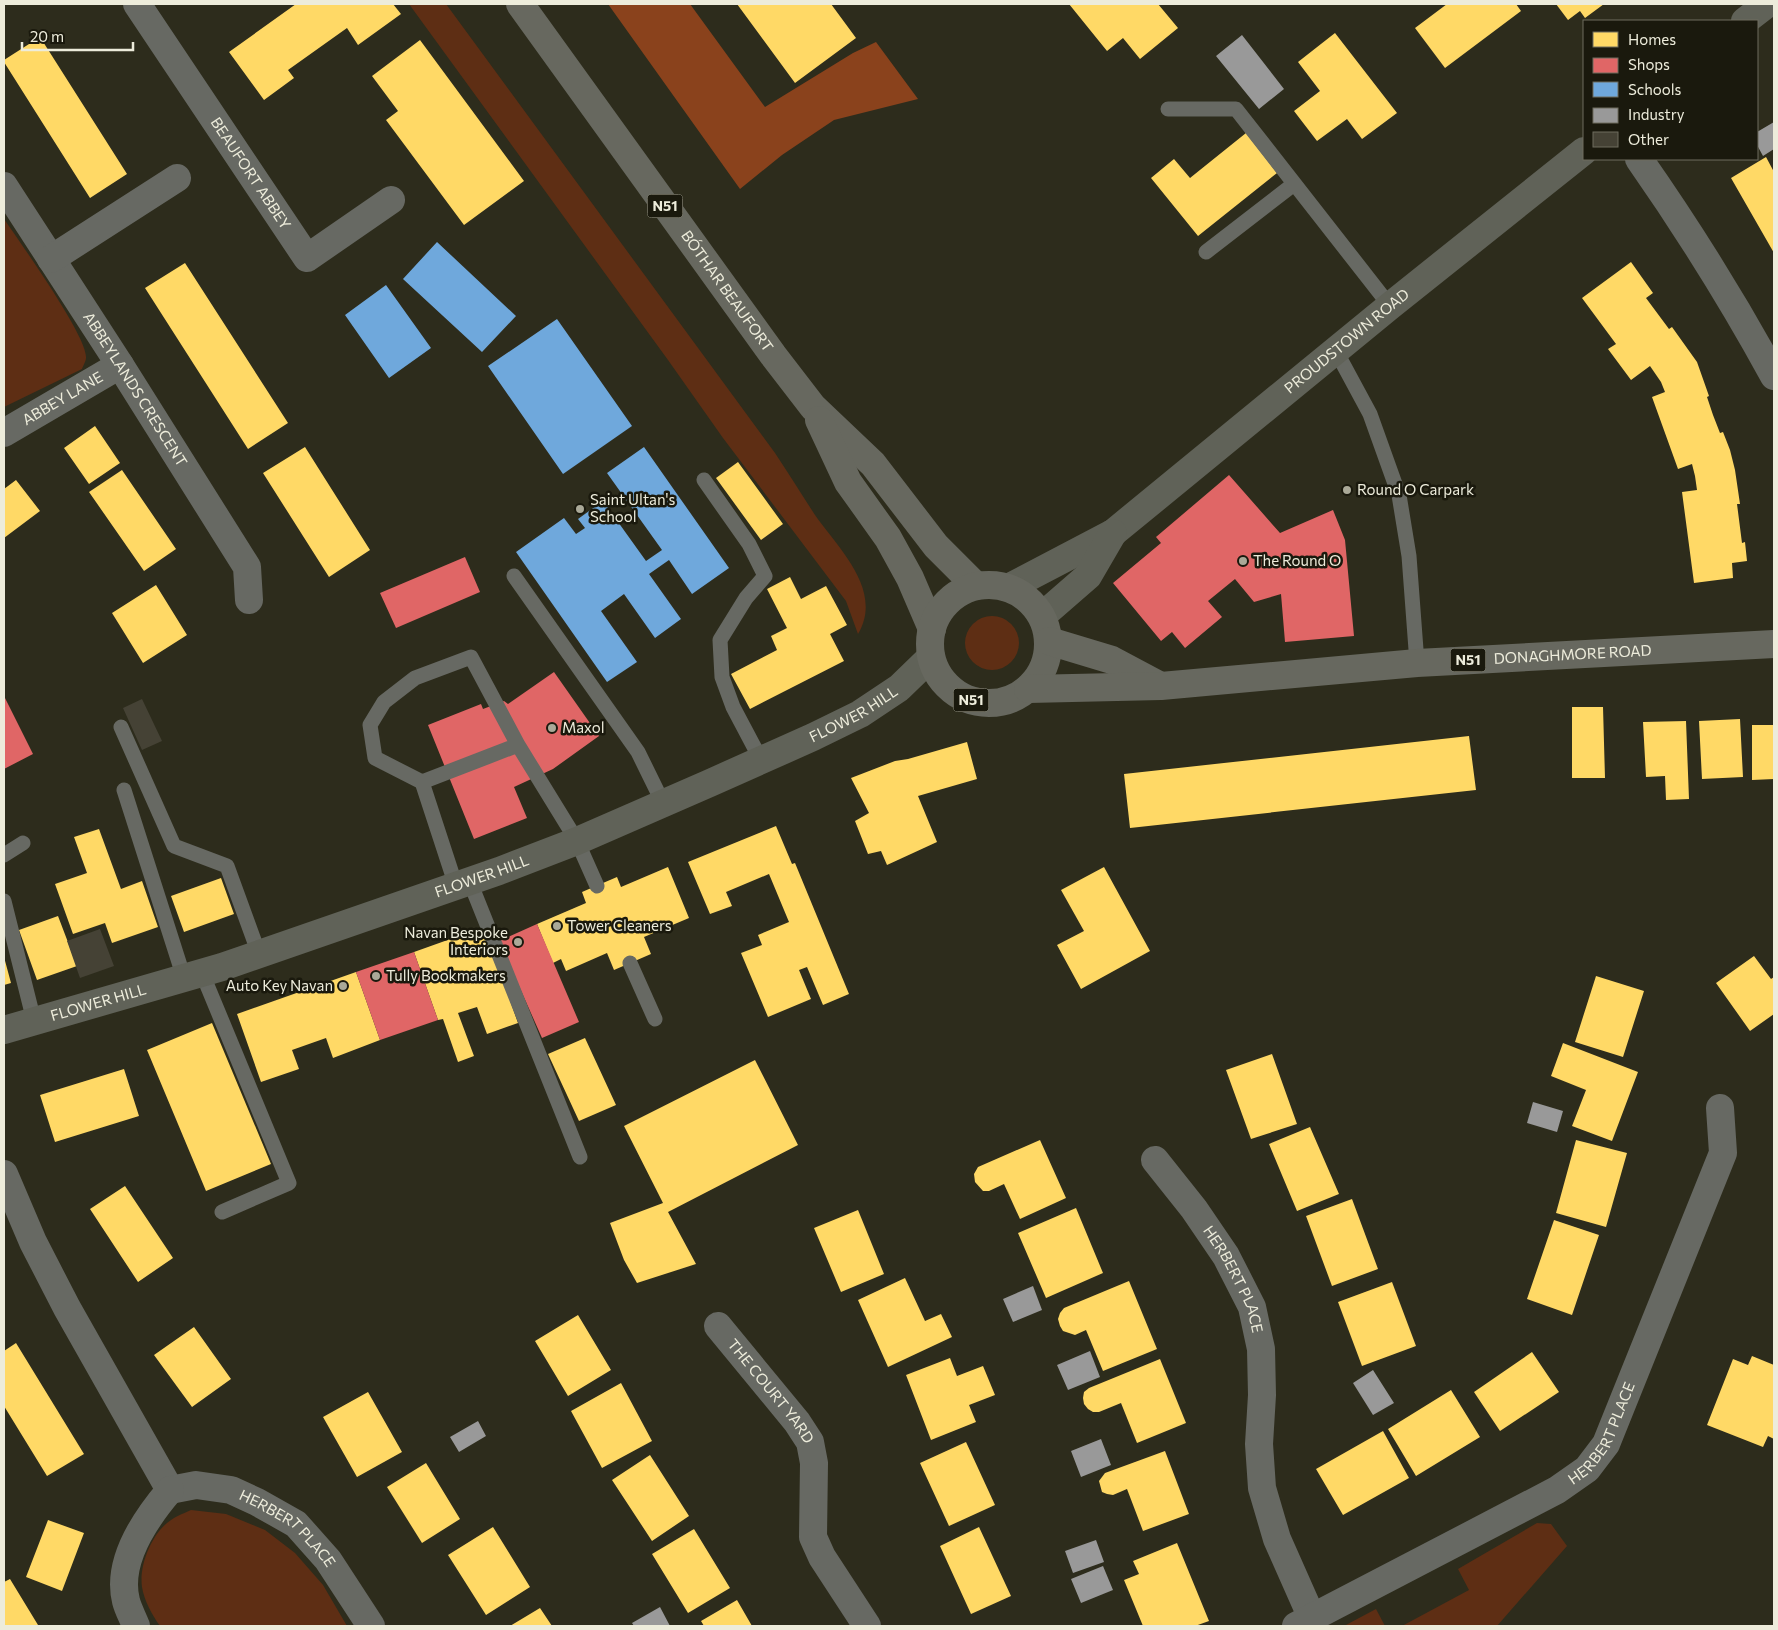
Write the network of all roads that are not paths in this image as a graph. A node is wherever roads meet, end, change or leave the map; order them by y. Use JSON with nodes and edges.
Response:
{"nodes":[{"id":1,"x":137,"y":4,"type":"edge"},
{"id":2,"x":520,"y":4,"type":"edge"},
{"id":3,"x":1767,"y":4,"type":"edge"},
{"id":4,"x":1746,"y":20,"type":"edge"},
{"id":5,"x":1168,"y":109,"type":"dead end"},
{"id":6,"x":1583,"y":152,"type":"edge"},
{"id":7,"x":1640,"y":160,"type":"edge"},
{"id":8,"x":177,"y":178,"type":"dead end"},
{"id":9,"x":1294,"y":184,"type":"junction"},
{"id":10,"x":4,"y":186,"type":"edge"},
{"id":11,"x":391,"y":200,"type":"dead end"},
{"id":12,"x":1206,"y":252,"type":"dead end"},
{"id":13,"x":51,"y":259,"type":"junction"},
{"id":14,"x":1390,"y":306,"type":"junction"},
{"id":15,"x":1336,"y":350,"type":"junction"},
{"id":16,"x":120,"y":365,"type":"junction"},
{"id":17,"x":1774,"y":376,"type":"edge"},
{"id":18,"x":813,"y":407,"type":"junction"},
{"id":19,"x":4,"y":433,"type":"edge"},
{"id":20,"x":704,"y":480,"type":"dead end"},
{"id":21,"x":1113,"y":533,"type":"junction"},
{"id":22,"x":514,"y":576,"type":"dead end"},
{"id":23,"x":976,"y":586,"type":"junction"},
{"id":24,"x":1008,"y":588,"type":"junction"},
{"id":25,"x":249,"y":600,"type":"dead end"},
{"id":26,"x":932,"y":629,"type":"junction"},
{"id":27,"x":1046,"y":629,"type":"junction"},
{"id":28,"x":1774,"y":644,"type":"edge"},
{"id":29,"x":931,"y":657,"type":"junction"},
{"id":30,"x":1417,"y":663,"type":"junction"},
{"id":31,"x":1162,"y":686,"type":"junction"},
{"id":32,"x":1028,"y":689,"type":"junction"},
{"id":33,"x":121,"y":727,"type":"dead end"},
{"id":34,"x":518,"y":744,"type":"junction"},
{"id":35,"x":761,"y":760,"type":"junction"},
{"id":36,"x":422,"y":782,"type":"junction"},
{"id":37,"x":124,"y":790,"type":"dead end"},
{"id":38,"x":663,"y":803,"type":"junction"},
{"id":39,"x":577,"y":840,"type":"junction"},
{"id":40,"x":23,"y":843,"type":"dead end"},
{"id":41,"x":4,"y":855,"type":"edge"},
{"id":42,"x":463,"y":884,"type":"junction"},
{"id":43,"x":597,"y":886,"type":"dead end"},
{"id":44,"x":4,"y":901,"type":"edge"},
{"id":45,"x":259,"y":954,"type":"junction"},
{"id":46,"x":630,"y":963,"type":"dead end"},
{"id":47,"x":193,"y":976,"type":"junction"},
{"id":48,"x":655,"y":1019,"type":"dead end"},
{"id":49,"x":34,"y":1021,"type":"junction"},
{"id":50,"x":4,"y":1030,"type":"edge"},
{"id":51,"x":1720,"y":1108,"type":"dead end"},
{"id":52,"x":580,"y":1157,"type":"dead end"},
{"id":53,"x":1155,"y":1160,"type":"dead end"},
{"id":54,"x":4,"y":1174,"type":"edge"},
{"id":55,"x":222,"y":1212,"type":"dead end"},
{"id":56,"x":718,"y":1326,"type":"dead end"},
{"id":57,"x":170,"y":1490,"type":"junction"},
{"id":58,"x":1304,"y":1622,"type":"edge"},
{"id":59,"x":136,"y":1626,"type":"edge"},
{"id":60,"x":371,"y":1626,"type":"edge"},
{"id":61,"x":867,"y":1626,"type":"edge"}],
"edges":[{"from":1,"to":11,"type":"street","name":"BEAUFORT ABBEY"},
{"from":2,"to":18,"type":"main road","name":"BÓTHAR BEAUFORT","number":"N51"},
{"from":3,"to":4,"type":"main road"},
{"from":5,"to":9,"type":"lane"},
{"from":6,"to":14,"type":"main road","name":"PROUDSTOWN ROAD"},
{"from":7,"to":17,"type":"street"},
{"from":8,"to":13,"type":"street"},
{"from":9,"to":12,"type":"lane"},
{"from":9,"to":14,"type":"lane"},
{"from":10,"to":13,"type":"street","name":"ABBEYLANDS CRESCENT"},
{"from":13,"to":16,"type":"street","name":"ABBEYLANDS CRESCENT"},
{"from":14,"to":15,"type":"main road","name":"PROUDSTOWN ROAD"},
{"from":15,"to":21,"type":"main road","name":"PROUDSTOWN ROAD"},
{"from":15,"to":30,"type":"lane"},
{"from":16,"to":19,"type":"street","name":"ABBEY LANE"},
{"from":16,"to":25,"type":"street","name":"ABBEYLANDS CRESCENT"},
{"from":18,"to":23,"type":"main road","name":"BÓTHAR BEAUFORT","number":"N51"},
{"from":18,"to":26,"type":"main road","name":"BÓTHAR BEAUFORT","number":"N51"},
{"from":20,"to":35,"type":"lane"},
{"from":21,"to":24,"type":"main road","name":"PROUDSTOWN ROAD"},
{"from":21,"to":27,"type":"main road","name":"PROUDSTOWN ROAD"},
{"from":22,"to":38,"type":"lane"},
{"from":23,"to":24,"type":"main road","number":"N51"},
{"from":23,"to":26,"type":"main road","number":"N51"},
{"from":24,"to":27,"type":"main road","number":"N51"},
{"from":26,"to":29,"type":"main road","number":"N51"},
{"from":27,"to":31,"type":"main road"},
{"from":27,"to":32,"type":"main road","number":"N51"},
{"from":28,"to":30,"type":"main road","name":"DONAGHMORE ROAD","number":"N51"},
{"from":29,"to":32,"type":"main road","number":"N51"},
{"from":29,"to":35,"type":"main road","name":"FLOWER HILL"},
{"from":30,"to":31,"type":"main road","name":"DONAGHMORE ROAD","number":"N51"},
{"from":31,"to":32,"type":"main road","name":"DONAGHMORE ROAD","number":"N51"},
{"from":33,"to":45,"type":"lane"},
{"from":34,"to":36,"type":"lane"},
{"from":34,"to":36,"type":"lane"},
{"from":34,"to":39,"type":"lane"},
{"from":35,"to":38,"type":"main road","name":"FLOWER HILL"},
{"from":36,"to":42,"type":"lane"},
{"from":37,"to":47,"type":"lane"},
{"from":38,"to":39,"type":"main road","name":"FLOWER HILL"},
{"from":39,"to":42,"type":"main road","name":"FLOWER HILL"},
{"from":39,"to":43,"type":"lane"},
{"from":40,"to":41,"type":"lane"},
{"from":42,"to":45,"type":"main road","name":"FLOWER HILL"},
{"from":42,"to":52,"type":"lane"},
{"from":44,"to":49,"type":"lane"},
{"from":45,"to":47,"type":"main road","name":"FLOWER HILL"},
{"from":46,"to":48,"type":"lane"},
{"from":47,"to":49,"type":"main road","name":"FLOWER HILL"},
{"from":47,"to":55,"type":"lane"},
{"from":49,"to":50,"type":"main road","name":"FLOWER HILL"},
{"from":51,"to":58,"type":"street","name":"HERBERT PLACE"},
{"from":53,"to":58,"type":"street","name":"HERBERT PLACE"},
{"from":54,"to":57,"type":"street"},
{"from":56,"to":61,"type":"street","name":"THE COURT YARD"},
{"from":57,"to":59,"type":"street"},
{"from":57,"to":60,"type":"street","name":"HERBERT PLACE"}]}
